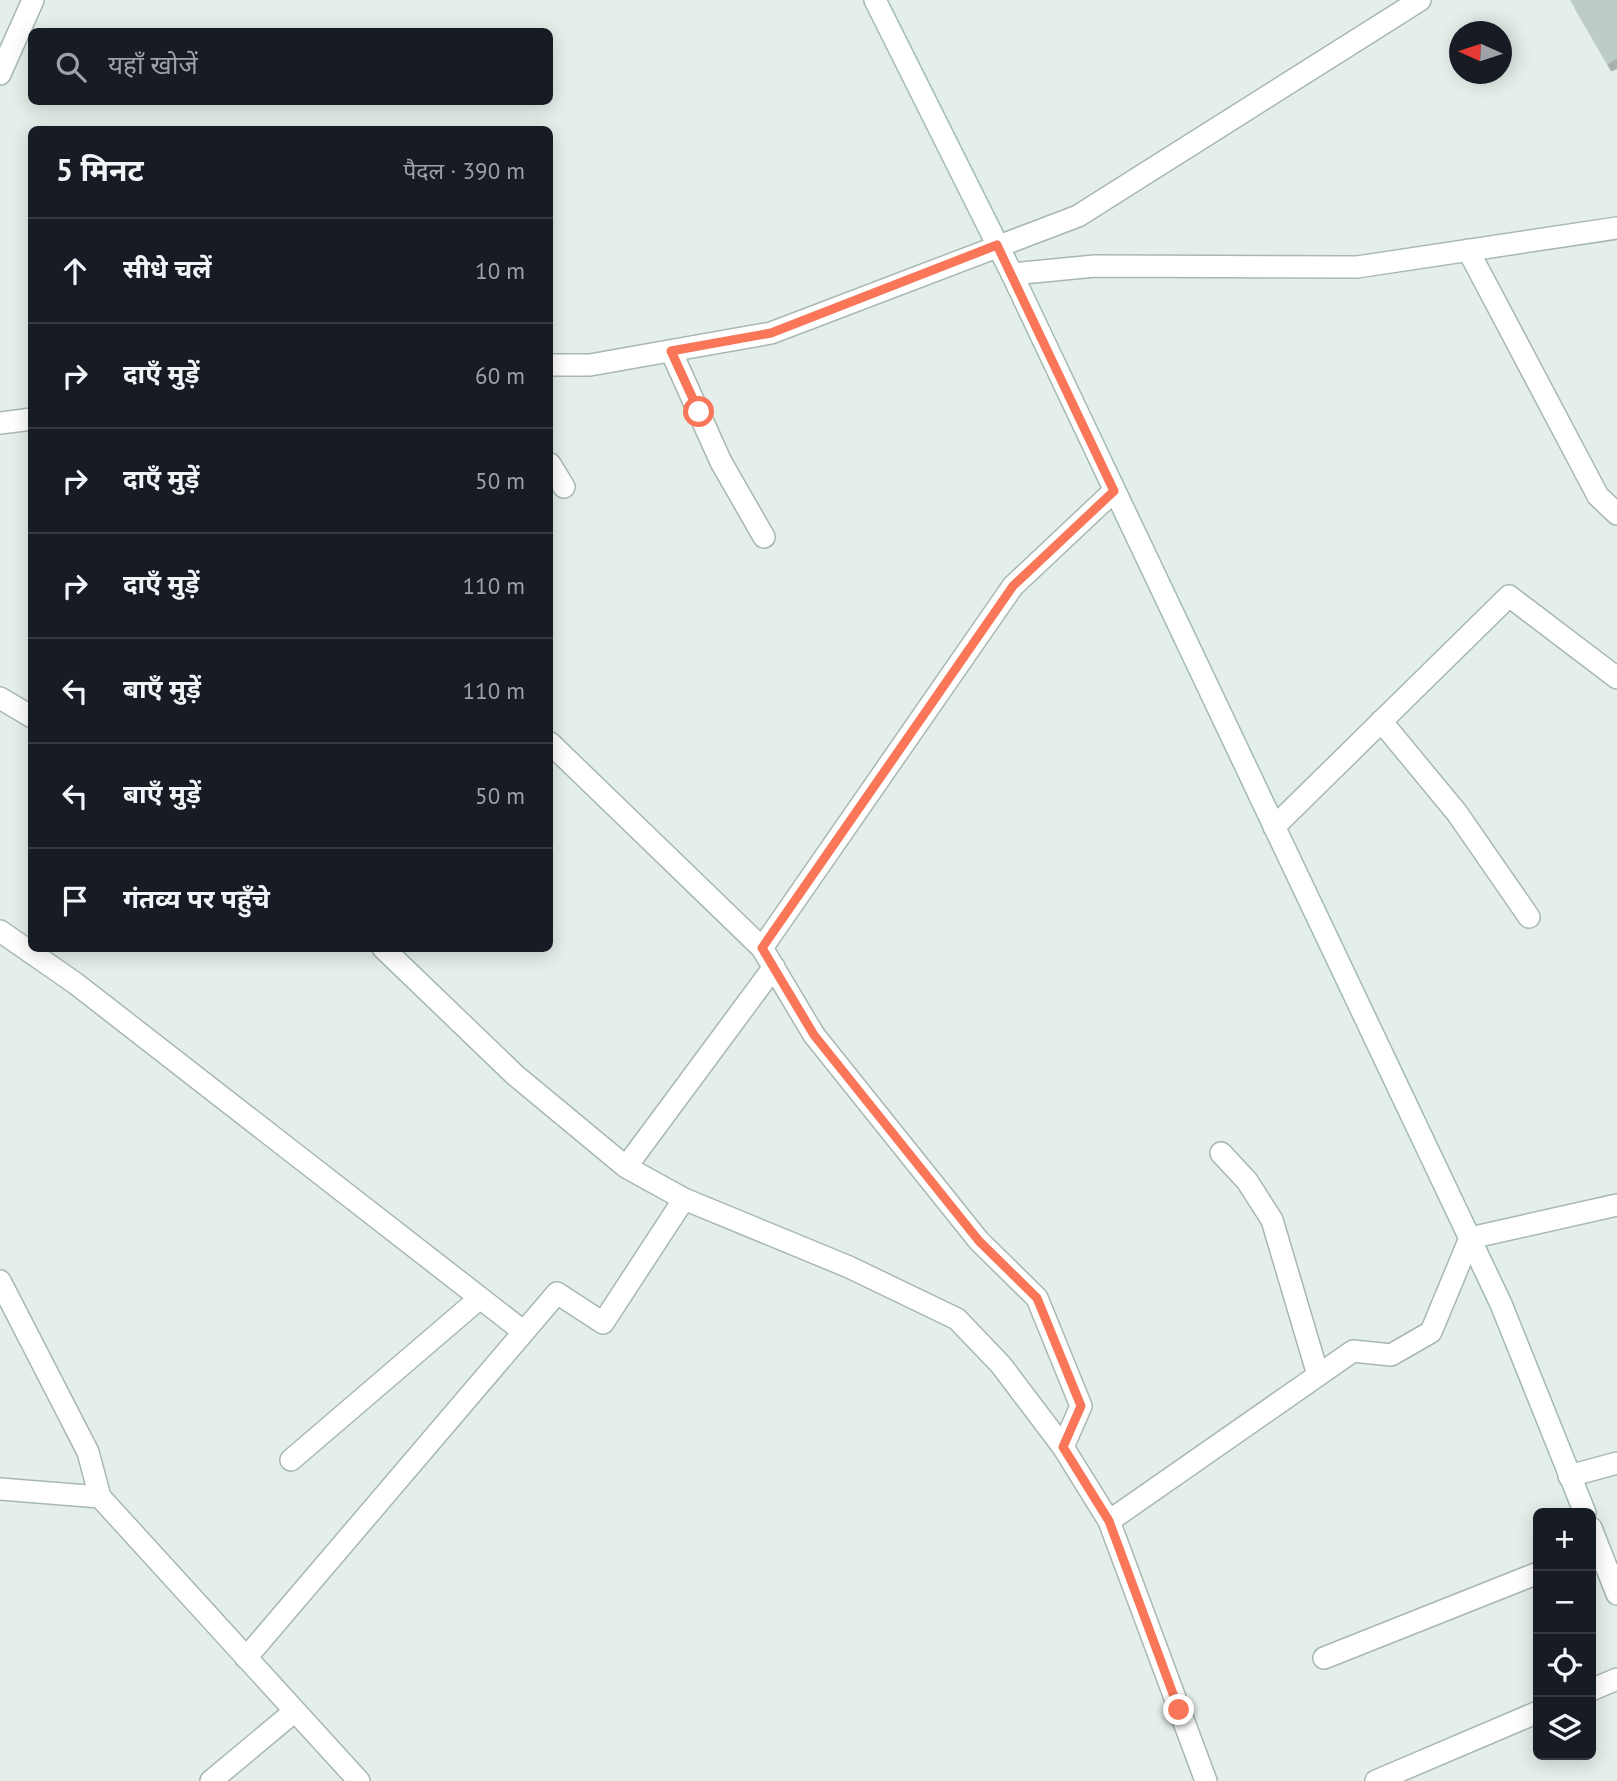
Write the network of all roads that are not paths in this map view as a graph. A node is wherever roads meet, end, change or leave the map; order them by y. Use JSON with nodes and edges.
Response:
{"nodes":[{"id":1,"x":33,"y":0,"type":"edge"},
{"id":2,"x":875,"y":0,"type":"edge"},
{"id":3,"x":1420,"y":0,"type":"edge"},
{"id":4,"x":0,"y":74,"type":"edge"},
{"id":5,"x":1617,"y":228,"type":"edge"},
{"id":6,"x":997,"y":245,"type":"junction"},
{"id":7,"x":1468,"y":250,"type":"junction"},
{"id":8,"x":1012,"y":274,"type":"junction"},
{"id":9,"x":671,"y":351,"type":"junction"},
{"id":10,"x":553,"y":365,"type":"edge"},
{"id":11,"x":28,"y":420,"type":"edge"},
{"id":12,"x":0,"y":423,"type":"edge"},
{"id":13,"x":553,"y":469,"type":"edge"},
{"id":14,"x":564,"y":487,"type":"dead end"},
{"id":15,"x":1114,"y":491,"type":"junction"},
{"id":16,"x":1617,"y":513,"type":"edge"},
{"id":17,"x":764,"y":537,"type":"dead end"},
{"id":18,"x":1617,"y":678,"type":"edge"},
{"id":19,"x":0,"y":698,"type":"edge"},
{"id":20,"x":28,"y":715,"type":"edge"},
{"id":21,"x":1381,"y":721,"type":"junction"},
{"id":22,"x":553,"y":746,"type":"edge"},
{"id":23,"x":1274,"y":827,"type":"junction"},
{"id":24,"x":1529,"y":917,"type":"dead end"},
{"id":25,"x":0,"y":931,"type":"edge"},
{"id":26,"x":762,"y":948,"type":"junction"},
{"id":27,"x":28,"y":950,"type":"edge"},
{"id":28,"x":30,"y":952,"type":"edge"},
{"id":29,"x":387,"y":952,"type":"edge"},
{"id":30,"x":774,"y":967,"type":"junction"},
{"id":31,"x":1221,"y":1153,"type":"dead end"},
{"id":32,"x":626,"y":1167,"type":"junction"},
{"id":33,"x":684,"y":1199,"type":"junction"},
{"id":34,"x":1617,"y":1205,"type":"edge"},
{"id":35,"x":1470,"y":1238,"type":"junction"},
{"id":36,"x":0,"y":1281,"type":"edge"},
{"id":37,"x":480,"y":1298,"type":"junction"},
{"id":38,"x":524,"y":1332,"type":"junction"},
{"id":39,"x":1318,"y":1375,"type":"junction"},
{"id":40,"x":1063,"y":1447,"type":"junction"},
{"id":41,"x":291,"y":1460,"type":"dead end"},
{"id":42,"x":1617,"y":1462,"type":"edge"},
{"id":43,"x":1569,"y":1476,"type":"junction"},
{"id":44,"x":0,"y":1489,"type":"edge"},
{"id":45,"x":100,"y":1497,"type":"junction"},
{"id":46,"x":1583,"y":1508,"type":"edge"},
{"id":47,"x":1109,"y":1521,"type":"junction"},
{"id":48,"x":1596,"y":1552,"type":"edge"},
{"id":49,"x":1533,"y":1575,"type":"edge"},
{"id":50,"x":1617,"y":1594,"type":"edge"},
{"id":51,"x":246,"y":1657,"type":"junction"},
{"id":52,"x":1324,"y":1658,"type":"dead end"},
{"id":53,"x":1617,"y":1679,"type":"edge"},
{"id":54,"x":1596,"y":1688,"type":"edge"},
{"id":55,"x":295,"y":1711,"type":"junction"},
{"id":56,"x":1533,"y":1714,"type":"edge"},
{"id":57,"x":211,"y":1781,"type":"edge"},
{"id":58,"x":359,"y":1781,"type":"edge"},
{"id":59,"x":1206,"y":1781,"type":"edge"},
{"id":60,"x":1376,"y":1781,"type":"edge"}],
"edges":[{"from":1,"to":4,"type":"street"},
{"from":2,"to":6,"type":"street"},
{"from":3,"to":6,"type":"street"},
{"from":5,"to":7,"type":"street"},
{"from":6,"to":8,"type":"street"},
{"from":6,"to":9,"type":"street"},
{"from":7,"to":8,"type":"street"},
{"from":7,"to":16,"type":"street"},
{"from":8,"to":15,"type":"street"},
{"from":9,"to":10,"type":"street"},
{"from":9,"to":17,"type":"street"},
{"from":11,"to":12,"type":"street"},
{"from":13,"to":14,"type":"street"},
{"from":15,"to":23,"type":"street"},
{"from":15,"to":26,"type":"street"},
{"from":18,"to":21,"type":"street"},
{"from":19,"to":20,"type":"street"},
{"from":21,"to":23,"type":"street"},
{"from":21,"to":24,"type":"street"},
{"from":22,"to":26,"type":"street"},
{"from":23,"to":35,"type":"street"},
{"from":25,"to":27,"type":"street"},
{"from":26,"to":30,"type":"street"},
{"from":28,"to":37,"type":"street"},
{"from":29,"to":32,"type":"street"},
{"from":30,"to":32,"type":"street"},
{"from":30,"to":40,"type":"street"},
{"from":31,"to":39,"type":"street"},
{"from":32,"to":33,"type":"street"},
{"from":33,"to":38,"type":"street"},
{"from":33,"to":40,"type":"street"},
{"from":34,"to":35,"type":"street"},
{"from":35,"to":39,"type":"street"},
{"from":35,"to":43,"type":"street"},
{"from":36,"to":45,"type":"street"},
{"from":37,"to":38,"type":"street"},
{"from":37,"to":41,"type":"street"},
{"from":38,"to":51,"type":"street"},
{"from":39,"to":47,"type":"street"},
{"from":40,"to":47,"type":"street"},
{"from":42,"to":43,"type":"street"},
{"from":43,"to":46,"type":"street"},
{"from":44,"to":45,"type":"street"},
{"from":45,"to":51,"type":"street"},
{"from":47,"to":59,"type":"street"},
{"from":48,"to":50,"type":"street"},
{"from":49,"to":52,"type":"street"},
{"from":51,"to":55,"type":"street"},
{"from":53,"to":54,"type":"street"},
{"from":55,"to":57,"type":"street"},
{"from":55,"to":58,"type":"street"},
{"from":56,"to":60,"type":"street"}]}
